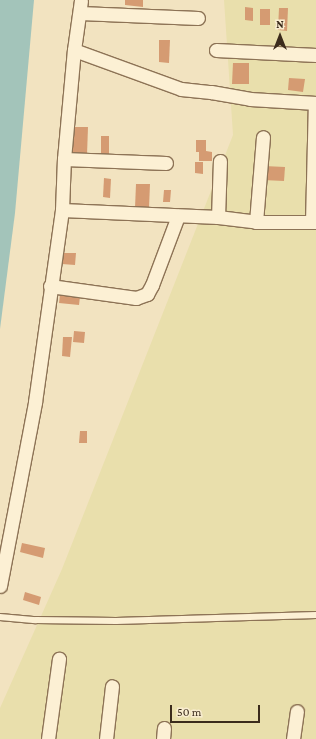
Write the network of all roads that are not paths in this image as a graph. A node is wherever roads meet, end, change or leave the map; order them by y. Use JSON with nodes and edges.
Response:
{"nodes":[{"id":1,"x":81,"y":6,"type":"edge"},
{"id":2,"x":198,"y":18,"type":"dead end"},
{"id":3,"x":74,"y":50,"type":"junction"},
{"id":4,"x":216,"y":50,"type":"dead end"},
{"id":5,"x":316,"y":55,"type":"edge"},
{"id":6,"x":316,"y":103,"type":"edge"},
{"id":7,"x":263,"y":137,"type":"dead end"},
{"id":8,"x":64,"y":159,"type":"junction"},
{"id":9,"x":220,"y":161,"type":"dead end"},
{"id":10,"x":166,"y":163,"type":"dead end"},
{"id":11,"x":62,"y":210,"type":"junction"},
{"id":12,"x":178,"y":216,"type":"junction"},
{"id":13,"x":218,"y":217,"type":"junction"},
{"id":14,"x":256,"y":222,"type":"junction"},
{"id":15,"x":314,"y":222,"type":"edge"},
{"id":16,"x":50,"y":286,"type":"junction"},
{"id":17,"x":0,"y":586,"type":"edge"},
{"id":18,"x":316,"y":615,"type":"edge"},
{"id":19,"x":0,"y":617,"type":"edge"},
{"id":20,"x":59,"y":659,"type":"dead end"},
{"id":21,"x":112,"y":686,"type":"dead end"},
{"id":22,"x":297,"y":712,"type":"dead end"},
{"id":23,"x":48,"y":739,"type":"edge"},
{"id":24,"x":106,"y":739,"type":"edge"},
{"id":25,"x":293,"y":739,"type":"edge"}],
"edges":[{"from":1,"to":2,"type":"street"},
{"from":1,"to":3,"type":"street"},
{"from":3,"to":6,"type":"street"},
{"from":3,"to":8,"type":"street"},
{"from":4,"to":5,"type":"street"},
{"from":6,"to":15,"type":"street"},
{"from":7,"to":14,"type":"street"},
{"from":8,"to":10,"type":"street"},
{"from":8,"to":11,"type":"street"},
{"from":9,"to":13,"type":"street"},
{"from":11,"to":12,"type":"street"},
{"from":11,"to":16,"type":"street"},
{"from":12,"to":13,"type":"street"},
{"from":12,"to":16,"type":"street"},
{"from":13,"to":14,"type":"street"},
{"from":14,"to":15,"type":"street"},
{"from":16,"to":17,"type":"street"},
{"from":18,"to":19,"type":"lane"},
{"from":20,"to":23,"type":"street"},
{"from":21,"to":24,"type":"street"},
{"from":22,"to":25,"type":"street"}]}
